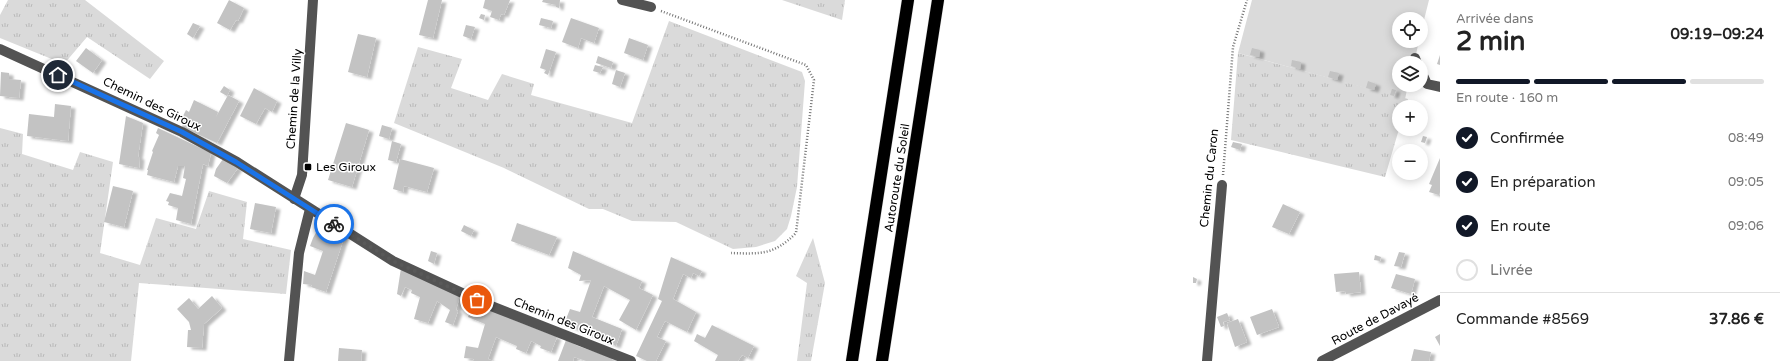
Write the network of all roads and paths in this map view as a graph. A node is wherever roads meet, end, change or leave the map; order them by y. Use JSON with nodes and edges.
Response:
{"nodes":[{"id":1,"x":313,"y":0,"type":"edge"},
{"id":2,"x":622,"y":0,"type":"edge"},
{"id":3,"x":908,"y":0,"type":"edge"},
{"id":4,"x":938,"y":0,"type":"edge"},
{"id":5,"x":1246,"y":0,"type":"edge"},
{"id":6,"x":651,"y":7,"type":"joint"},
{"id":7,"x":0,"y":49,"type":"edge"},
{"id":8,"x":1428,"y":84,"type":"edge"},
{"id":9,"x":1440,"y":87,"type":"edge"},
{"id":10,"x":1222,"y":186,"type":"joint"},
{"id":11,"x":294,"y":199,"type":"junction"},
{"id":12,"x":310,"y":209,"type":"junction"},
{"id":13,"x":731,"y":253,"type":"dead end"},
{"id":14,"x":1440,"y":300,"type":"edge"},
{"id":15,"x":1343,"y":357,"type":"edge"},
{"id":16,"x":289,"y":361,"type":"edge"},
{"id":17,"x":631,"y":361,"type":"edge"},
{"id":18,"x":852,"y":361,"type":"edge"},
{"id":19,"x":882,"y":361,"type":"edge"},
{"id":20,"x":1207,"y":361,"type":"edge"},
{"id":21,"x":1322,"y":361,"type":"edge"}],
"edges":[{"from":1,"to":11,"type":"street","name":"Chemin de la Villy"},
{"from":2,"to":6,"type":"street"},
{"from":3,"to":18,"type":"highway","name":"Autoroute du Soleil"},
{"from":4,"to":19,"type":"highway","name":"Autoroute du Soleil"},
{"from":5,"to":10,"type":"path","name":"Chemin du Caron"},
{"from":6,"to":13,"type":"path"},
{"from":7,"to":11,"type":"street","name":"Chemin des Giroux"},
{"from":8,"to":9,"type":"street"},
{"from":10,"to":20,"type":"street","name":"Chemin du Caron"},
{"from":11,"to":12,"type":"street","name":"Chemin des Giroux"},
{"from":12,"to":16,"type":"street"},
{"from":12,"to":17,"type":"street","name":"Chemin des Giroux"},
{"from":14,"to":15,"type":"street","name":"Route de Davayé"},
{"from":15,"to":21,"type":"street","name":"Route de Davayé"}]}
